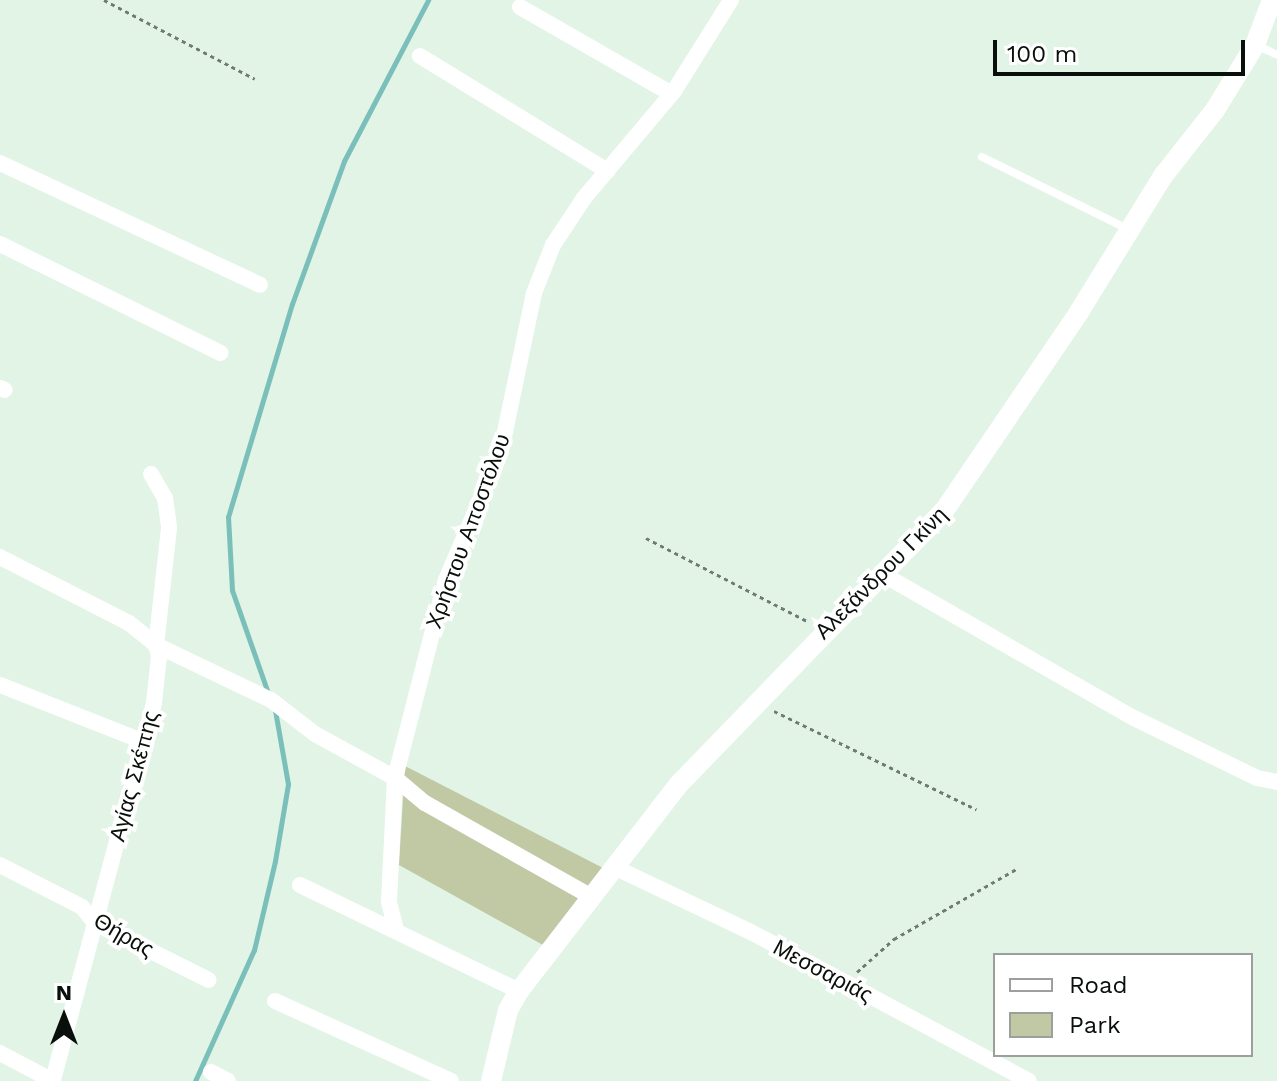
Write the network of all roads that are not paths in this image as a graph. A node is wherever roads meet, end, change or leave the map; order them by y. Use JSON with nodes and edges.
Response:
{"nodes":[{"id":1,"x":731,"y":0,"type":"edge"},
{"id":2,"x":1272,"y":0,"type":"edge"},
{"id":3,"x":520,"y":7,"type":"dead end"},
{"id":4,"x":1255,"y":45,"type":"junction"},
{"id":5,"x":1277,"y":55,"type":"edge"},
{"id":6,"x":420,"y":56,"type":"dead end"},
{"id":7,"x":672,"y":94,"type":"junction"},
{"id":8,"x":982,"y":157,"type":"dead end"},
{"id":9,"x":0,"y":163,"type":"edge"},
{"id":10,"x":608,"y":171,"type":"junction"},
{"id":11,"x":1130,"y":229,"type":"junction"},
{"id":12,"x":0,"y":244,"type":"edge"},
{"id":13,"x":260,"y":285,"type":"dead end"},
{"id":14,"x":221,"y":353,"type":"dead end"},
{"id":15,"x":151,"y":474,"type":"dead end"},
{"id":16,"x":0,"y":557,"type":"edge"},
{"id":17,"x":884,"y":575,"type":"junction"},
{"id":18,"x":156,"y":645,"type":"junction"},
{"id":19,"x":0,"y":685,"type":"edge"},
{"id":20,"x":142,"y":741,"type":"junction"},
{"id":21,"x":395,"y":778,"type":"junction"},
{"id":22,"x":1277,"y":782,"type":"edge"},
{"id":23,"x":0,"y":865,"type":"edge"},
{"id":24,"x":614,"y":867,"type":"junction"},
{"id":25,"x":300,"y":885,"type":"dead end"},
{"id":26,"x":590,"y":896,"type":"junction"},
{"id":27,"x":95,"y":923,"type":"junction"},
{"id":28,"x":396,"y":930,"type":"junction"},
{"id":29,"x":209,"y":980,"type":"dead end"},
{"id":30,"x":519,"y":991,"type":"junction"},
{"id":31,"x":275,"y":1001,"type":"dead end"},
{"id":32,"x":0,"y":1053,"type":"edge"},
{"id":33,"x":211,"y":1072,"type":"dead end"},
{"id":34,"x":53,"y":1081,"type":"edge"},
{"id":35,"x":228,"y":1081,"type":"edge"},
{"id":36,"x":451,"y":1081,"type":"edge"},
{"id":37,"x":491,"y":1081,"type":"edge"},
{"id":38,"x":1029,"y":1081,"type":"edge"}],
"edges":[{"from":1,"to":7,"type":"street","name":"Χρήστου Αποστόλου"},
{"from":2,"to":4,"type":"street","name":"Αλεξάνδρου Γκίνη"},
{"from":3,"to":7,"type":"street"},
{"from":4,"to":5,"type":"lane"},
{"from":4,"to":11,"type":"street","name":"Αλεξάνδρου Γκίνη"},
{"from":6,"to":10,"type":"street"},
{"from":7,"to":10,"type":"street","name":"Χρήστου Αποστόλου"},
{"from":8,"to":11,"type":"lane"},
{"from":9,"to":13,"type":"street"},
{"from":10,"to":21,"type":"street","name":"Χρήστου Αποστόλου"},
{"from":11,"to":17,"type":"street","name":"Αλεξάνδρου Γκίνη"},
{"from":12,"to":14,"type":"street"},
{"from":15,"to":18,"type":"street","name":"Αγίας Σκέπης"},
{"from":16,"to":18,"type":"street"},
{"from":17,"to":22,"type":"street"},
{"from":17,"to":24,"type":"street","name":"Αλεξάνδρου Γκίνη"},
{"from":18,"to":20,"type":"street","name":"Αγίας Σκέπης"},
{"from":18,"to":21,"type":"street"},
{"from":19,"to":20,"type":"street"},
{"from":20,"to":27,"type":"street","name":"Αγίας Σκέπης"},
{"from":21,"to":26,"type":"street"},
{"from":21,"to":28,"type":"street","name":"Χρήστου Αποστόλου"},
{"from":23,"to":27,"type":"street","name":"Θήρας"},
{"from":24,"to":26,"type":"street","name":"Αλεξάνδρου Γκίνη"},
{"from":24,"to":38,"type":"street","name":"Μεσσαριάς"},
{"from":25,"to":28,"type":"street"},
{"from":26,"to":30,"type":"street","name":"Αλεξάνδρου Γκίνη"},
{"from":27,"to":29,"type":"street","name":"Θήρας"},
{"from":27,"to":34,"type":"street","name":"Αγίας Σκέπης"},
{"from":28,"to":30,"type":"street"},
{"from":30,"to":37,"type":"street","name":"Αλεξάνδρου Γκίνη"},
{"from":31,"to":36,"type":"street"},
{"from":32,"to":34,"type":"street"},
{"from":33,"to":35,"type":"street"}]}
